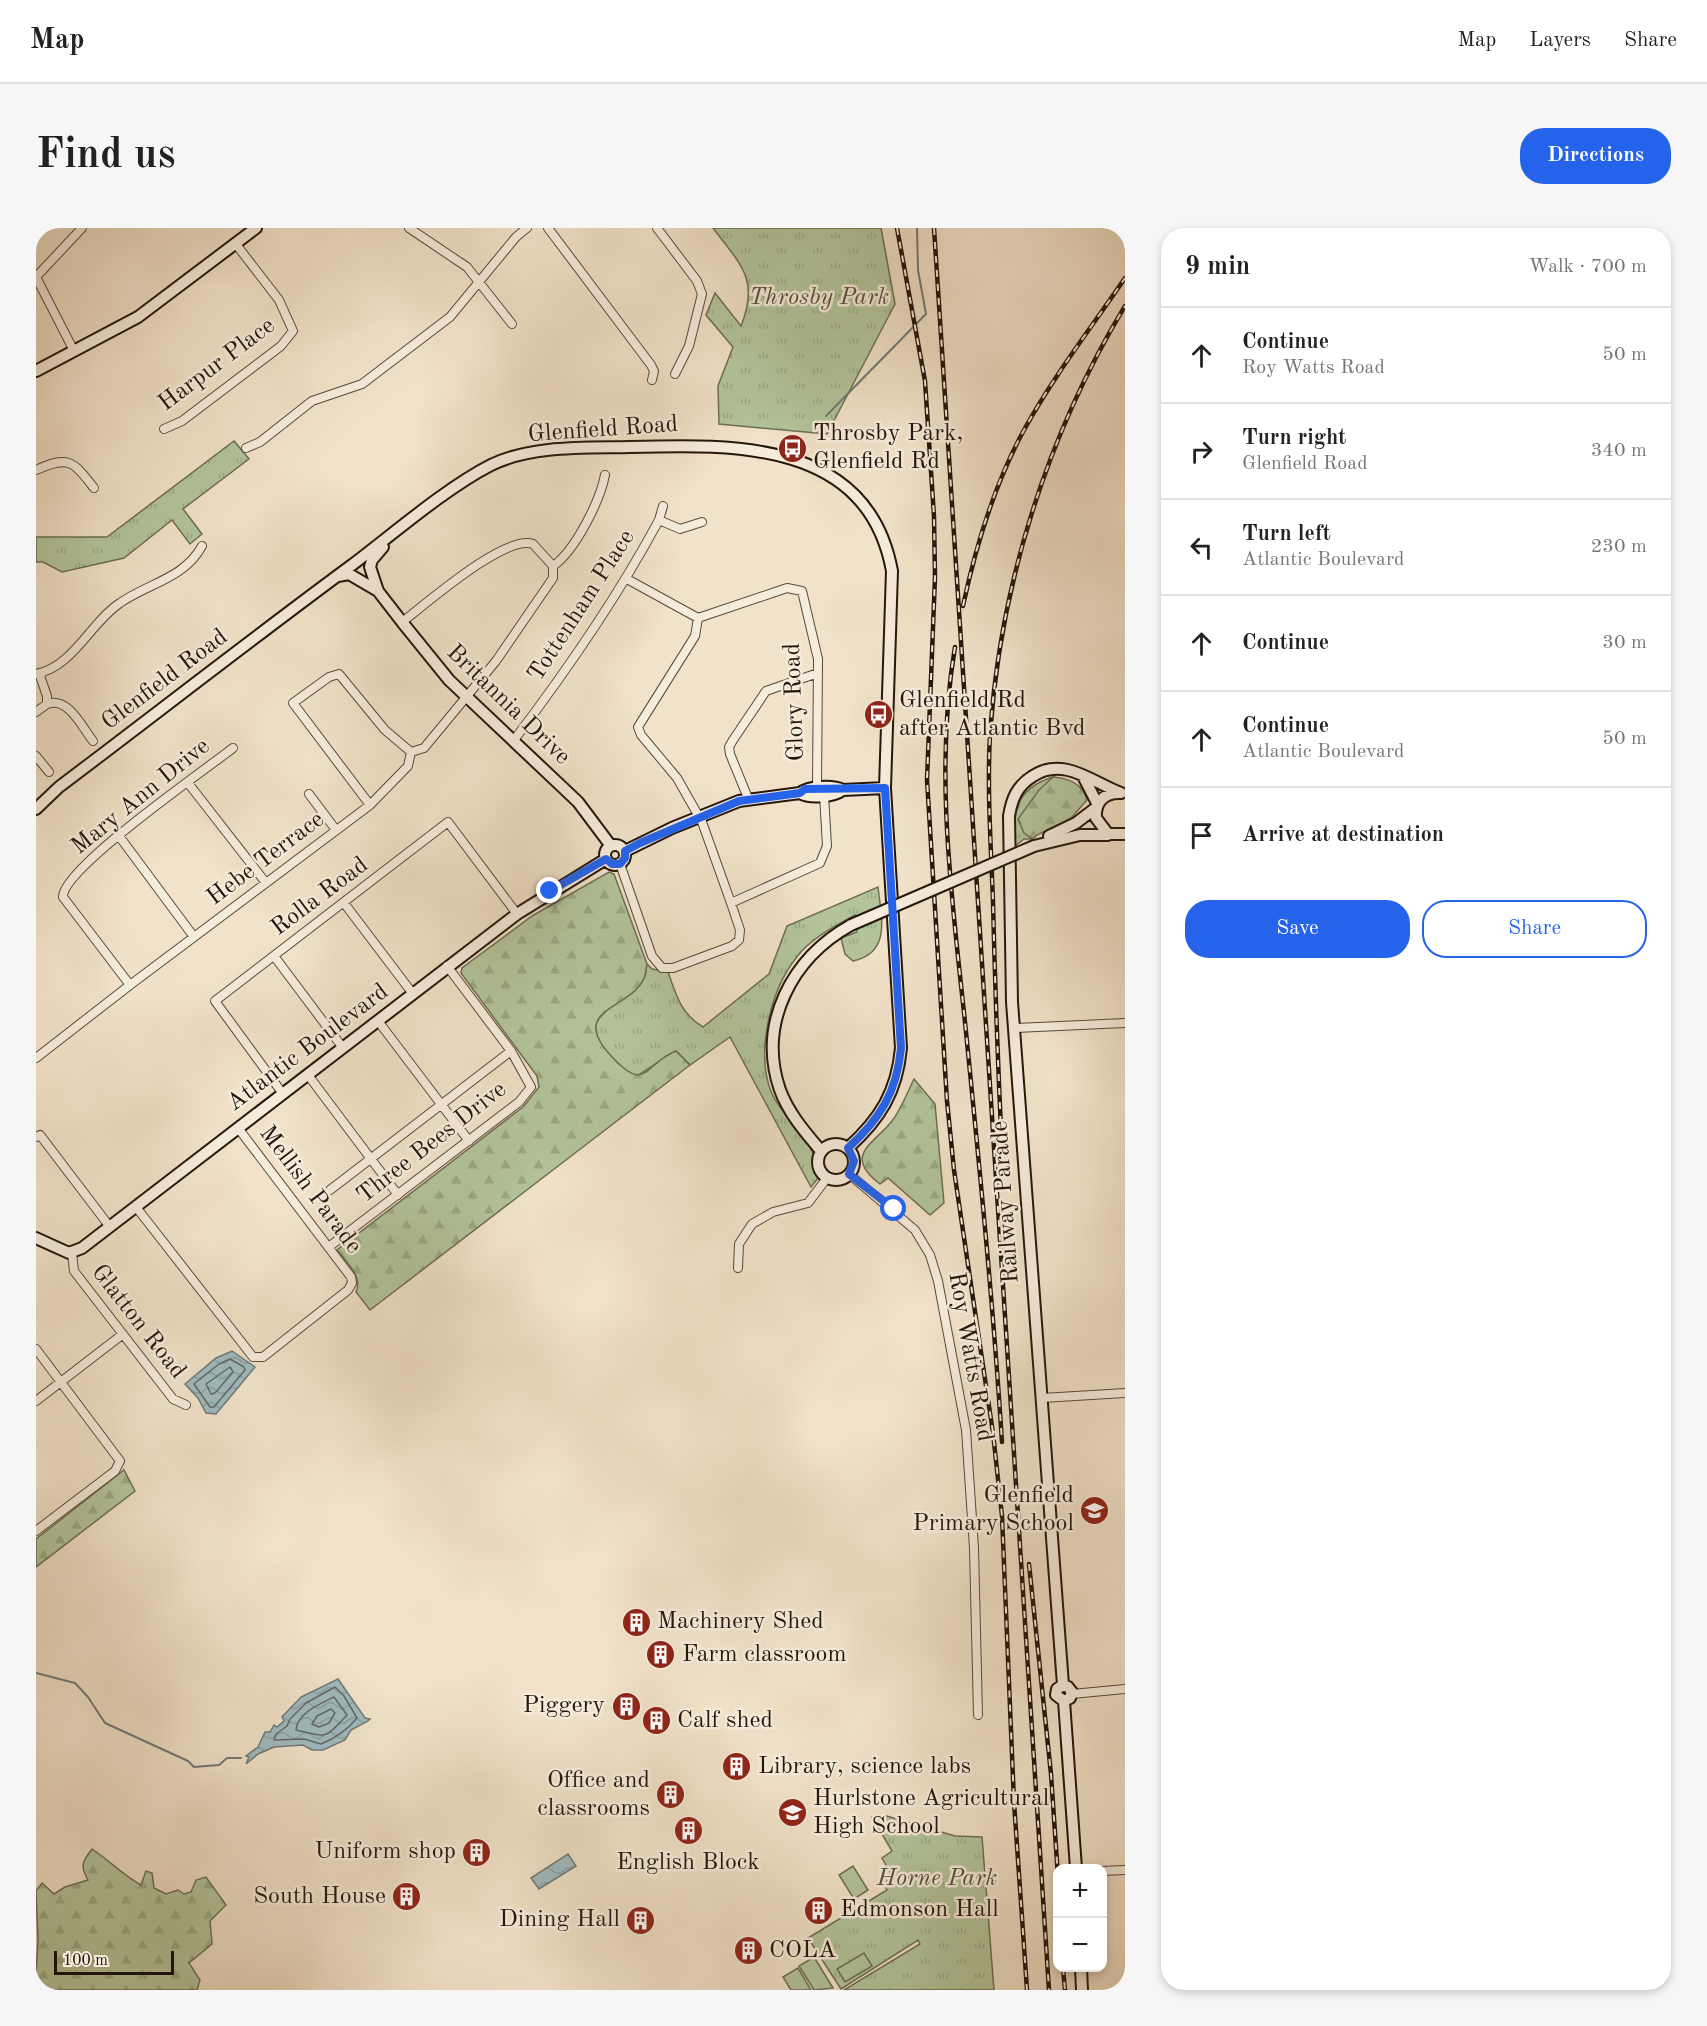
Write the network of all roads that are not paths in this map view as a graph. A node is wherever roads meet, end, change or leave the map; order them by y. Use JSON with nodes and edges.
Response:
{"nodes":[{"id":1,"x":82,"y":228,"type":"edge"},
{"id":2,"x":256,"y":228,"type":"edge"},
{"id":3,"x":409,"y":228,"type":"edge"},
{"id":4,"x":527,"y":228,"type":"edge"},
{"id":5,"x":548,"y":228,"type":"edge"},
{"id":6,"x":657,"y":228,"type":"edge"},
{"id":7,"x":420,"y":231,"type":"edge"},
{"id":8,"x":235,"y":243,"type":"junction"},
{"id":9,"x":36,"y":277,"type":"edge"},
{"id":10,"x":480,"y":282,"type":"junction"},
{"id":11,"x":512,"y":324,"type":"dead end"},
{"id":12,"x":74,"y":351,"type":"junction"},
{"id":13,"x":36,"y":371,"type":"edge"},
{"id":14,"x":675,"y":374,"type":"dead end"},
{"id":15,"x":652,"y":380,"type":"dead end"},
{"id":16,"x":164,"y":429,"type":"dead end"},
{"id":17,"x":246,"y":448,"type":"dead end"},
{"id":18,"x":36,"y":470,"type":"edge"},
{"id":19,"x":605,"y":475,"type":"dead end"},
{"id":20,"x":94,"y":488,"type":"dead end"},
{"id":21,"x":663,"y":506,"type":"dead end"},
{"id":22,"x":659,"y":520,"type":"junction"},
{"id":23,"x":409,"y":522,"type":"junction"},
{"id":24,"x":702,"y":522,"type":"dead end"},
{"id":25,"x":202,"y":546,"type":"dead end"},
{"id":26,"x":554,"y":566,"type":"junction"},
{"id":27,"x":335,"y":577,"type":"junction"},
{"id":28,"x":627,"y":579,"type":"junction"},
{"id":29,"x":378,"y":591,"type":"junction"},
{"id":30,"x":698,"y":618,"type":"junction"},
{"id":31,"x":402,"y":622,"type":"junction"},
{"id":32,"x":818,"y":673,"type":"junction"},
{"id":33,"x":38,"y":674,"type":"edge"},
{"id":34,"x":466,"y":696,"type":"junction"},
{"id":35,"x":47,"y":704,"type":"junction"},
{"id":36,"x":36,"y":712,"type":"edge"},
{"id":37,"x":514,"y":740,"type":"junction"},
{"id":38,"x":93,"y":741,"type":"dead end"},
{"id":39,"x":233,"y":748,"type":"dead end"},
{"id":40,"x":411,"y":752,"type":"junction"},
{"id":41,"x":36,"y":756,"type":"edge"},
{"id":42,"x":49,"y":772,"type":"dead end"},
{"id":43,"x":1082,"y":775,"type":"junction"},
{"id":44,"x":188,"y":783,"type":"junction"},
{"id":45,"x":885,"y":788,"type":"junction"},
{"id":46,"x":820,"y":792,"type":"junction"},
{"id":47,"x":1123,"y":793,"type":"edge"},
{"id":48,"x":309,"y":795,"type":"dead end"},
{"id":49,"x":748,"y":798,"type":"junction"},
{"id":50,"x":370,"y":805,"type":"junction"},
{"id":51,"x":1097,"y":806,"type":"junction"},
{"id":52,"x":36,"y":809,"type":"edge"},
{"id":53,"x":699,"y":817,"type":"junction"},
{"id":54,"x":336,"y":830,"type":"junction"},
{"id":55,"x":119,"y":836,"type":"junction"},
{"id":56,"x":1120,"y":836,"type":"edge"},
{"id":57,"x":611,"y":846,"type":"junction"},
{"id":58,"x":1036,"y":846,"type":"junction"},
{"id":59,"x":625,"y":851,"type":"junction"},
{"id":60,"x":606,"y":859,"type":"junction"},
{"id":61,"x":620,"y":864,"type":"junction"},
{"id":62,"x":266,"y":883,"type":"junction"},
{"id":63,"x":344,"y":903,"type":"junction"},
{"id":64,"x":731,"y":903,"type":"junction"},
{"id":65,"x":517,"y":914,"type":"junction"},
{"id":66,"x":194,"y":937,"type":"junction"},
{"id":67,"x":274,"y":956,"type":"junction"},
{"id":68,"x":447,"y":966,"type":"junction"},
{"id":69,"x":130,"y":985,"type":"junction"},
{"id":70,"x":413,"y":994,"type":"junction"},
{"id":71,"x":378,"y":1022,"type":"junction"},
{"id":72,"x":1125,"y":1023,"type":"edge"},
{"id":73,"x":1014,"y":1028,"type":"junction"},
{"id":74,"x":343,"y":1048,"type":"junction"},
{"id":75,"x":511,"y":1051,"type":"junction"},
{"id":76,"x":36,"y":1058,"type":"edge"},
{"id":77,"x":308,"y":1075,"type":"junction"},
{"id":78,"x":283,"y":1094,"type":"junction"},
{"id":79,"x":442,"y":1104,"type":"junction"},
{"id":80,"x":238,"y":1128,"type":"junction"},
{"id":81,"x":36,"y":1137,"type":"edge"},
{"id":82,"x":469,"y":1141,"type":"junction"},
{"id":83,"x":848,"y":1148,"type":"junction"},
{"id":84,"x":821,"y":1151,"type":"junction"},
{"id":85,"x":371,"y":1158,"type":"junction"},
{"id":86,"x":849,"y":1174,"type":"junction"},
{"id":87,"x":827,"y":1178,"type":"junction"},
{"id":88,"x":330,"y":1190,"type":"dead end"},
{"id":89,"x":398,"y":1195,"type":"junction"},
{"id":90,"x":136,"y":1207,"type":"junction"},
{"id":91,"x":110,"y":1227,"type":"junction"},
{"id":92,"x":36,"y":1238,"type":"edge"},
{"id":93,"x":330,"y":1246,"type":"junction"},
{"id":94,"x":72,"y":1253,"type":"junction"},
{"id":95,"x":738,"y":1268,"type":"dead end"},
{"id":96,"x":123,"y":1334,"type":"junction"},
{"id":97,"x":36,"y":1349,"type":"edge"},
{"id":98,"x":61,"y":1382,"type":"junction"},
{"id":99,"x":1125,"y":1393,"type":"edge"},
{"id":100,"x":1042,"y":1398,"type":"junction"},
{"id":101,"x":36,"y":1401,"type":"edge"},
{"id":102,"x":186,"y":1405,"type":"dead end"},
{"id":103,"x":36,"y":1531,"type":"edge"},
{"id":104,"x":1125,"y":1689,"type":"edge"},
{"id":105,"x":1068,"y":1697,"type":"junction"},
{"id":106,"x":978,"y":1715,"type":"dead end"},
{"id":107,"x":1076,"y":1864,"type":"edge"},
{"id":108,"x":1125,"y":1870,"type":"edge"},
{"id":109,"x":1107,"y":1871,"type":"edge"},
{"id":110,"x":1081,"y":1972,"type":"edge"},
{"id":111,"x":1082,"y":1990,"type":"edge"}],
"edges":[{"from":1,"to":9,"type":"street"},
{"from":2,"to":8,"type":"street"},
{"from":3,"to":7,"type":"street"},
{"from":4,"to":10,"type":"street"},
{"from":5,"to":15,"type":"street"},
{"from":6,"to":14,"type":"street"},
{"from":7,"to":10,"type":"street"},
{"from":8,"to":12,"type":"street"},
{"from":8,"to":16,"type":"street","name":"Harpur Place"},
{"from":9,"to":12,"type":"street"},
{"from":10,"to":11,"type":"street"},
{"from":10,"to":17,"type":"street"},
{"from":12,"to":13,"type":"street"},
{"from":18,"to":20,"type":"street"},
{"from":19,"to":26,"type":"street"},
{"from":21,"to":22,"type":"street","name":"Tottenham Place"},
{"from":22,"to":24,"type":"street","name":"Tottenham Place"},
{"from":22,"to":28,"type":"street","name":"Tottenham Place"},
{"from":23,"to":27,"type":"street","name":"Glenfield Road"},
{"from":23,"to":29,"type":"street","name":"Britannia Drive"},
{"from":23,"to":45,"type":"street","name":"Glenfield Road"},
{"from":25,"to":33,"type":"street"},
{"from":26,"to":31,"type":"street"},
{"from":26,"to":34,"type":"street"},
{"from":27,"to":29,"type":"street","name":"Britannia Drive"},
{"from":27,"to":52,"type":"street","name":"Glenfield Road"},
{"from":28,"to":30,"type":"street"},
{"from":28,"to":37,"type":"street","name":"Tottenham Place"},
{"from":29,"to":31,"type":"street","name":"Britannia Drive"},
{"from":30,"to":32,"type":"street","name":"Glory Road"},
{"from":30,"to":53,"type":"street"},
{"from":31,"to":34,"type":"street","name":"Britannia Drive"},
{"from":32,"to":46,"type":"street","name":"Glory Road"},
{"from":32,"to":49,"type":"street"},
{"from":33,"to":35,"type":"street"},
{"from":34,"to":37,"type":"street","name":"Britannia Drive"},
{"from":34,"to":40,"type":"street"},
{"from":35,"to":36,"type":"street"},
{"from":35,"to":38,"type":"street"},
{"from":37,"to":57,"type":"street","name":"Britannia Drive"},
{"from":39,"to":44,"type":"street","name":"Mary Ann Drive"},
{"from":40,"to":50,"type":"street","name":"Hebe Terrace"},
{"from":40,"to":50,"type":"street"},
{"from":41,"to":42,"type":"street"},
{"from":43,"to":47,"type":"street","name":"Railway Parade"},
{"from":43,"to":51,"type":"street"},
{"from":43,"to":73,"type":"street","name":"Railway Parade"},
{"from":44,"to":55,"type":"street","name":"Mary Ann Drive"},
{"from":44,"to":62,"type":"street"},
{"from":45,"to":46,"type":"street"},
{"from":45,"to":83,"type":"street","name":"Glenfield Road"},
{"from":46,"to":49,"type":"street"},
{"from":46,"to":64,"type":"street","name":"Glory Road"},
{"from":47,"to":51,"type":"street"},
{"from":48,"to":54,"type":"street"},
{"from":49,"to":53,"type":"street"},
{"from":50,"to":54,"type":"street","name":"Hebe Terrace"},
{"from":51,"to":56,"type":"street"},
{"from":51,"to":58,"type":"street"},
{"from":53,"to":59,"type":"street"},
{"from":53,"to":64,"type":"street"},
{"from":54,"to":62,"type":"street","name":"Hebe Terrace"},
{"from":55,"to":66,"type":"street"},
{"from":55,"to":69,"type":"street","name":"Mary Ann Drive"},
{"from":56,"to":58,"type":"street"},
{"from":57,"to":59,"type":"street"},
{"from":57,"to":60,"type":"street"},
{"from":58,"to":84,"type":"street","bridge":true},
{"from":59,"to":61,"type":"street"},
{"from":60,"to":61,"type":"street"},
{"from":60,"to":65,"type":"street","name":"Atlantic Boulevard"},
{"from":61,"to":64,"type":"street"},
{"from":62,"to":66,"type":"street","name":"Hebe Terrace"},
{"from":63,"to":65,"type":"street","name":"Rolla Road"},
{"from":63,"to":67,"type":"street","name":"Rolla Road"},
{"from":63,"to":70,"type":"street"},
{"from":65,"to":68,"type":"street","name":"Atlantic Boulevard"},
{"from":66,"to":69,"type":"street","name":"Hebe Terrace"},
{"from":67,"to":74,"type":"street"},
{"from":67,"to":78,"type":"street","name":"Rolla Road"},
{"from":68,"to":70,"type":"street","name":"Atlantic Boulevard"},
{"from":68,"to":75,"type":"street"},
{"from":69,"to":76,"type":"street"},
{"from":70,"to":71,"type":"street","name":"Atlantic Boulevard"},
{"from":71,"to":74,"type":"street","name":"Atlantic Boulevard"},
{"from":71,"to":79,"type":"street"},
{"from":72,"to":73,"type":"street"},
{"from":73,"to":100,"type":"street","name":"Railway Parade"},
{"from":74,"to":77,"type":"street","name":"Atlantic Boulevard"},
{"from":75,"to":79,"type":"street"},
{"from":75,"to":82,"type":"street","name":"Three Bees Drive"},
{"from":77,"to":78,"type":"street","name":"Atlantic Boulevard"},
{"from":77,"to":85,"type":"street"},
{"from":78,"to":80,"type":"street","name":"Atlantic Boulevard"},
{"from":79,"to":82,"type":"street"},
{"from":79,"to":85,"type":"street"},
{"from":80,"to":90,"type":"street","name":"Atlantic Boulevard"},
{"from":80,"to":93,"type":"street","name":"Mellish Parade"},
{"from":81,"to":91,"type":"street"},
{"from":82,"to":89,"type":"street","name":"Three Bees Drive"},
{"from":83,"to":84,"type":"street"},
{"from":83,"to":86,"type":"street"},
{"from":84,"to":87,"type":"street"},
{"from":85,"to":88,"type":"street"},
{"from":85,"to":89,"type":"street"},
{"from":86,"to":87,"type":"street"},
{"from":86,"to":106,"type":"street","name":"Roy Watts Road"},
{"from":87,"to":95,"type":"street"},
{"from":89,"to":93,"type":"street","name":"Three Bees Drive"},
{"from":90,"to":91,"type":"street","name":"Atlantic Boulevard"},
{"from":90,"to":93,"type":"street","name":"Mellish Parade"},
{"from":91,"to":94,"type":"street","name":"Atlantic Boulevard"},
{"from":92,"to":94,"type":"street"},
{"from":94,"to":96,"type":"street","name":"Glatton Road"},
{"from":96,"to":98,"type":"street"},
{"from":96,"to":102,"type":"street","name":"Glatton Road"},
{"from":97,"to":98,"type":"street"},
{"from":98,"to":101,"type":"street"},
{"from":98,"to":103,"type":"street"},
{"from":99,"to":100,"type":"street"},
{"from":100,"to":105,"type":"street","name":"Railway Parade"},
{"from":104,"to":105,"type":"street"},
{"from":105,"to":107,"type":"street"},
{"from":108,"to":109,"type":"street"},
{"from":110,"to":111,"type":"street"}]}
